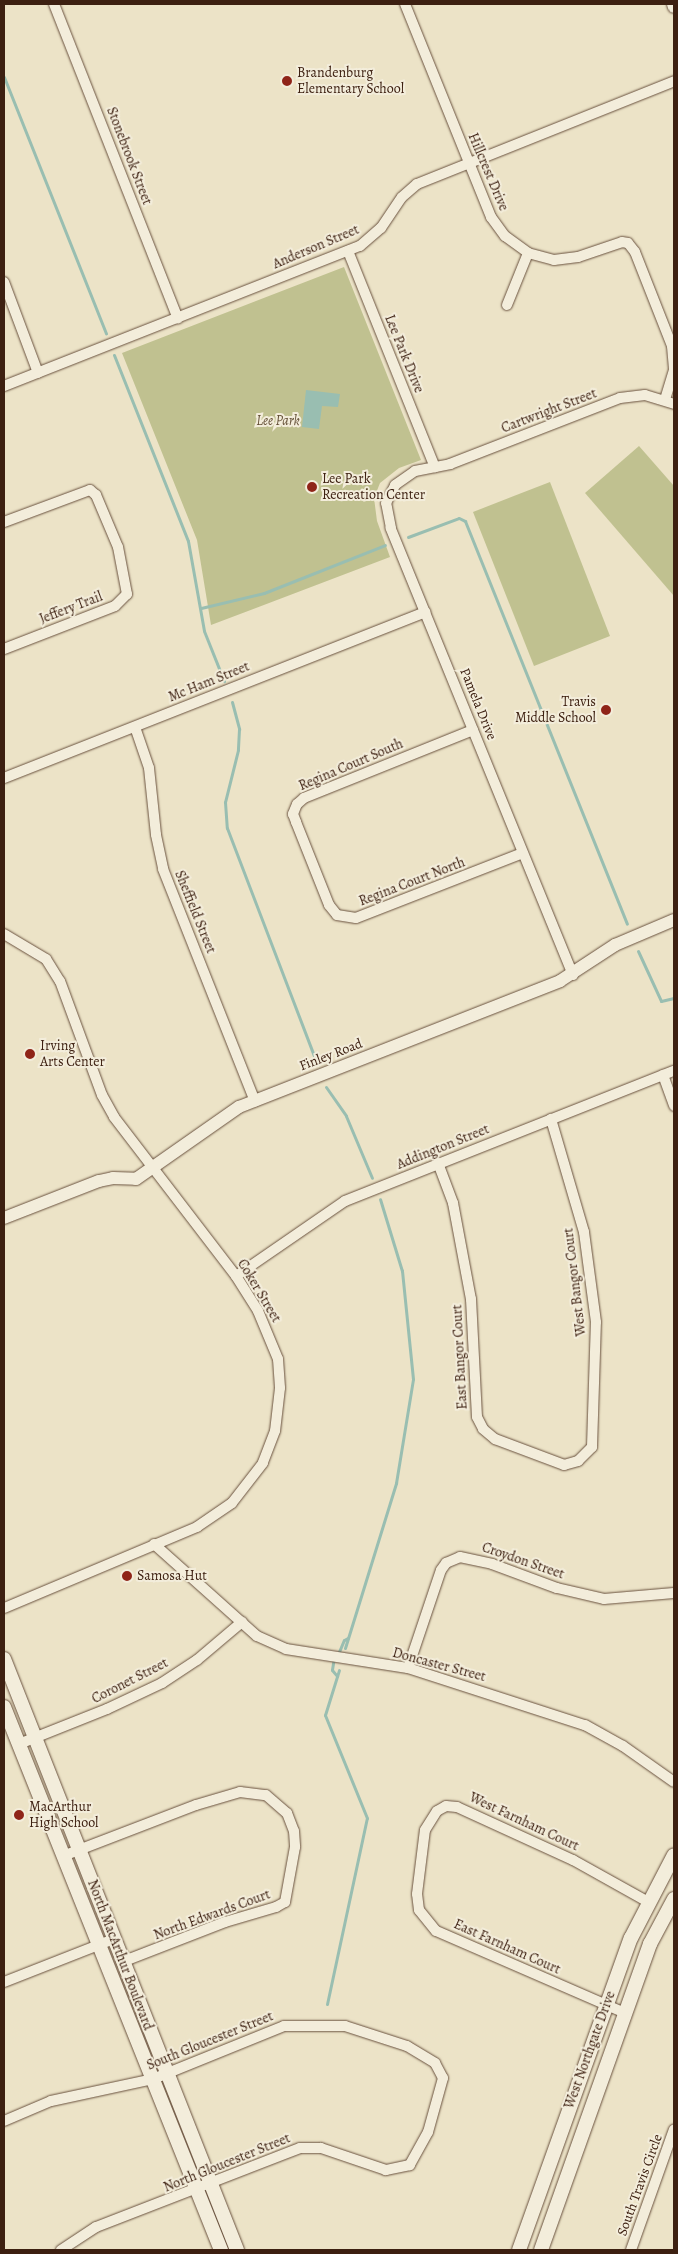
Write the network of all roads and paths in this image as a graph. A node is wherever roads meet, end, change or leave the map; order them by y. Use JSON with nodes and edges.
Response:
{"nodes":[{"id":1,"x":54,"y":4,"type":"edge"},
{"id":2,"x":406,"y":4,"type":"edge"},
{"id":3,"x":674,"y":81,"type":"edge"},
{"id":4,"x":468,"y":163,"type":"junction"},
{"id":5,"x":348,"y":251,"type":"junction"},
{"id":6,"x":528,"y":253,"type":"junction"},
{"id":7,"x":4,"y":282,"type":"edge"},
{"id":8,"x":507,"y":305,"type":"dead end"},
{"id":9,"x":178,"y":318,"type":"junction"},
{"id":10,"x":38,"y":373,"type":"junction"},
{"id":11,"x":4,"y":386,"type":"edge"},
{"id":12,"x":670,"y":402,"type":"edge"},
{"id":13,"x":435,"y":468,"type":"junction"},
{"id":14,"x":4,"y":522,"type":"edge"},
{"id":15,"x":425,"y":612,"type":"junction"},
{"id":16,"x":4,"y":649,"type":"edge"},
{"id":17,"x":135,"y":727,"type":"junction"},
{"id":18,"x":473,"y":730,"type":"junction"},
{"id":19,"x":4,"y":778,"type":"edge"},
{"id":20,"x":523,"y":853,"type":"junction"},
{"id":21,"x":323,"y":889,"type":"joint"},
{"id":22,"x":674,"y":920,"type":"edge"},
{"id":23,"x":4,"y":934,"type":"edge"},
{"id":24,"x":573,"y":975,"type":"junction"},
{"id":25,"x":674,"y":1071,"type":"edge"},
{"id":26,"x":662,"y":1075,"type":"junction"},
{"id":27,"x":255,"y":1101,"type":"junction"},
{"id":28,"x":674,"y":1106,"type":"edge"},
{"id":29,"x":551,"y":1119,"type":"junction"},
{"id":30,"x":438,"y":1163,"type":"junction"},
{"id":31,"x":153,"y":1166,"type":"junction"},
{"id":32,"x":4,"y":1218,"type":"edge"},
{"id":33,"x":236,"y":1276,"type":"junction"},
{"id":34,"x":592,"y":1447,"type":"joint"},
{"id":35,"x":154,"y":1544,"type":"junction"},
{"id":36,"x":674,"y":1593,"type":"edge"},
{"id":37,"x":4,"y":1608,"type":"edge"},
{"id":38,"x":242,"y":1622,"type":"junction"},
{"id":39,"x":4,"y":1659,"type":"edge"},
{"id":40,"x":408,"y":1668,"type":"junction"},
{"id":41,"x":4,"y":1707,"type":"edge"},
{"id":42,"x":35,"y":1738,"type":"junction"},
{"id":43,"x":19,"y":1744,"type":"junction"},
{"id":44,"x":674,"y":1782,"type":"edge"},
{"id":45,"x":80,"y":1850,"type":"junction"},
{"id":46,"x":674,"y":1855,"type":"edge"},
{"id":47,"x":63,"y":1856,"type":"junction"},
{"id":48,"x":417,"y":1894,"type":"joint"},
{"id":49,"x":674,"y":1899,"type":"edge"},
{"id":50,"x":648,"y":1902,"type":"junction"},
{"id":51,"x":114,"y":1939,"type":"junction"},
{"id":52,"x":99,"y":1944,"type":"junction"},
{"id":53,"x":122,"y":1962,"type":"junction"},
{"id":54,"x":4,"y":1982,"type":"edge"},
{"id":55,"x":606,"y":2005,"type":"junction"},
{"id":56,"x":625,"y":2012,"type":"junction"},
{"id":57,"x":167,"y":2074,"type":"junction"},
{"id":58,"x":153,"y":2080,"type":"junction"},
{"id":59,"x":4,"y":2121,"type":"edge"},
{"id":60,"x":674,"y":2129,"type":"edge"},
{"id":61,"x":410,"y":2165,"type":"joint"},
{"id":62,"x":211,"y":2185,"type":"junction"},
{"id":63,"x":197,"y":2191,"type":"junction"},
{"id":64,"x":61,"y":2250,"type":"edge"},
{"id":65,"x":221,"y":2250,"type":"edge"},
{"id":66,"x":237,"y":2250,"type":"edge"},
{"id":67,"x":519,"y":2250,"type":"edge"},
{"id":68,"x":541,"y":2250,"type":"edge"},
{"id":69,"x":631,"y":2250,"type":"edge"}],
"edges":[{"from":1,"to":9,"type":"street","name":"Stonebrook Street"},
{"from":2,"to":4,"type":"street","name":"Hillcrest Drive"},
{"from":3,"to":4,"type":"street","name":"Anderson Street"},
{"from":4,"to":5,"type":"street","name":"Anderson Street"},
{"from":4,"to":6,"type":"street","name":"Hillcrest Drive"},
{"from":5,"to":9,"type":"street","name":"Anderson Street"},
{"from":5,"to":13,"type":"street","name":"Lee Park Drive"},
{"from":6,"to":8,"type":"street"},
{"from":6,"to":12,"type":"street","name":"Hillcrest Drive"},
{"from":7,"to":10,"type":"street"},
{"from":9,"to":10,"type":"street","name":"Anderson Street"},
{"from":10,"to":11,"type":"street","name":"Anderson Street"},
{"from":12,"to":13,"type":"street","name":"Cartwright Street"},
{"from":13,"to":15,"type":"street","name":"Pamela Drive"},
{"from":14,"to":16,"type":"street","name":"Jeffery Trail"},
{"from":15,"to":17,"type":"street","name":"Mc Ham Street"},
{"from":15,"to":18,"type":"street","name":"Pamela Drive"},
{"from":17,"to":19,"type":"street","name":"Mc Ham Street"},
{"from":17,"to":27,"type":"street","name":"Sheffield Street"},
{"from":18,"to":20,"type":"street","name":"Pamela Drive"},
{"from":18,"to":21,"type":"street","name":"Regina Court South"},
{"from":20,"to":21,"type":"street","name":"Regina Court North"},
{"from":20,"to":24,"type":"street","name":"Pamela Drive"},
{"from":22,"to":24,"type":"street","name":"Finley Road"},
{"from":23,"to":31,"type":"street","name":"Coker Street"},
{"from":24,"to":27,"type":"street","name":"Finley Road"},
{"from":25,"to":26,"type":"street","name":"Addington Street"},
{"from":26,"to":28,"type":"street"},
{"from":26,"to":29,"type":"street","name":"Addington Street"},
{"from":27,"to":31,"type":"street","name":"Finley Road"},
{"from":29,"to":30,"type":"street","name":"Addington Street"},
{"from":29,"to":34,"type":"street","name":"West Bangor Court"},
{"from":30,"to":33,"type":"street","name":"Addington Street"},
{"from":30,"to":34,"type":"street","name":"East Bangor Court"},
{"from":31,"to":32,"type":"street","name":"Finley Road"},
{"from":31,"to":33,"type":"street","name":"Coker Street"},
{"from":33,"to":35,"type":"street","name":"Coker Street"},
{"from":35,"to":37,"type":"street","name":"Coker Street"},
{"from":35,"to":38,"type":"street","name":"Doncaster Street"},
{"from":36,"to":40,"type":"street","name":"Croydon Street"},
{"from":38,"to":40,"type":"street","name":"Doncaster Street"},
{"from":38,"to":42,"type":"street","name":"Coronet Street"},
{"from":39,"to":42,"type":"main road","name":"North MacArthur Boulevard"},
{"from":40,"to":44,"type":"street","name":"Doncaster Street"},
{"from":41,"to":43,"type":"main road","name":"North MacArthur Boulevard"},
{"from":42,"to":43,"type":"street","name":"Coronet Street"},
{"from":42,"to":45,"type":"main road","name":"North MacArthur Boulevard"},
{"from":43,"to":47,"type":"main road","name":"North MacArthur Boulevard"},
{"from":45,"to":47,"type":"street"},
{"from":45,"to":51,"type":"main road","name":"North MacArthur Boulevard"},
{"from":45,"to":53,"type":"street","name":"North Edwards Court"},
{"from":46,"to":50,"type":"main road","name":"West Northgate Drive"},
{"from":47,"to":52,"type":"main road","name":"North MacArthur Boulevard"},
{"from":48,"to":50,"type":"street","name":"West Farnham Court"},
{"from":48,"to":55,"type":"street","name":"East Farnham Court"},
{"from":49,"to":56,"type":"main road","name":"West Northgate Drive"},
{"from":50,"to":55,"type":"main road","name":"West Northgate Drive"},
{"from":51,"to":52,"type":"street"},
{"from":51,"to":53,"type":"main road","name":"North MacArthur Boulevard"},
{"from":52,"to":54,"type":"street"},
{"from":52,"to":58,"type":"main road","name":"North MacArthur Boulevard"},
{"from":53,"to":57,"type":"main road","name":"North MacArthur Boulevard"},
{"from":55,"to":56,"type":"street","name":"East Farnham Court"},
{"from":55,"to":67,"type":"main road","name":"West Northgate Drive"},
{"from":56,"to":68,"type":"main road","name":"West Northgate Drive"},
{"from":57,"to":58,"type":"street","name":"South Gloucester Street"},
{"from":57,"to":61,"type":"street","name":"South Gloucester Street"},
{"from":57,"to":62,"type":"main road","name":"North MacArthur Boulevard"},
{"from":58,"to":59,"type":"street","name":"South Gloucester Street"},
{"from":58,"to":63,"type":"main road","name":"North MacArthur Boulevard"},
{"from":60,"to":69,"type":"street","name":"South Travis Circle"},
{"from":61,"to":62,"type":"street","name":"North Gloucester Street"},
{"from":62,"to":63,"type":"street","name":"North Gloucester Street"},
{"from":62,"to":66,"type":"main road","name":"North MacArthur Boulevard"},
{"from":63,"to":64,"type":"street","name":"North Gloucester Street"},
{"from":63,"to":65,"type":"main road","name":"North MacArthur Boulevard"}]}
